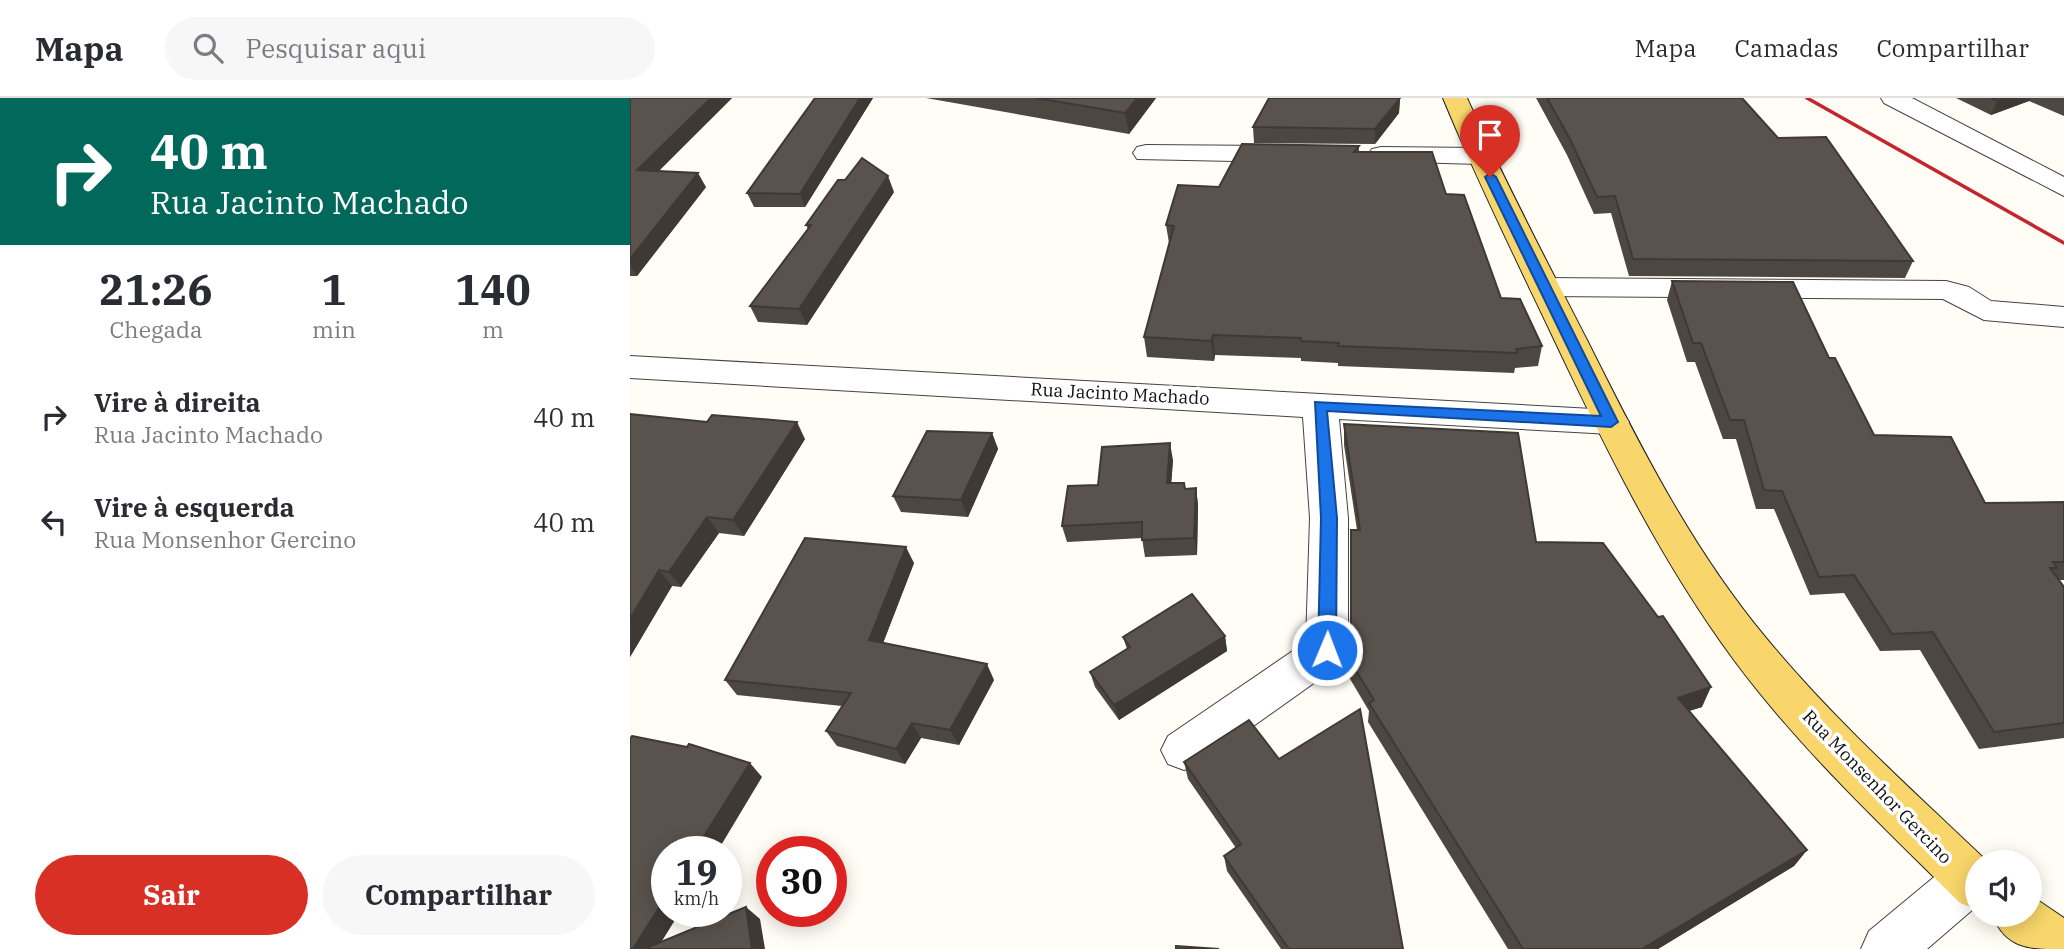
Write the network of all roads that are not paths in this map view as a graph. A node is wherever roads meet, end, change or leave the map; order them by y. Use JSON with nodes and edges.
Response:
{"nodes":[{"id":1,"x":1455,"y":98,"type":"edge"},
{"id":2,"x":1894,"y":98,"type":"edge"},
{"id":3,"x":1146,"y":153,"type":"dead end"},
{"id":4,"x":1313,"y":155,"type":"edge"},
{"id":5,"x":1355,"y":155,"type":"edge"},
{"id":6,"x":1480,"y":156,"type":"junction"},
{"id":7,"x":2064,"y":188,"type":"edge"},
{"id":8,"x":1544,"y":288,"type":"junction"},
{"id":9,"x":2064,"y":317,"type":"edge"},
{"id":10,"x":630,"y":367,"type":"edge"},
{"id":11,"x":1320,"y":405,"type":"junction"},
{"id":12,"x":1611,"y":422,"type":"junction"},
{"id":13,"x":1184,"y":750,"type":"dead end"},
{"id":14,"x":1965,"y":875,"type":"edge"},
{"id":15,"x":1965,"y":889,"type":"edge"},
{"id":16,"x":2034,"y":927,"type":"edge"},
{"id":17,"x":1887,"y":949,"type":"edge"},
{"id":18,"x":2064,"y":949,"type":"edge"}],
"edges":[{"from":1,"to":6,"type":"main road","name":"Rua Monsenhor Gercino"},
{"from":2,"to":7,"type":"street"},
{"from":3,"to":4,"type":"street"},
{"from":5,"to":6,"type":"street"},
{"from":6,"to":8,"type":"main road","name":"Rua Monsenhor Gercino"},
{"from":8,"to":9,"type":"street"},
{"from":8,"to":12,"type":"main road","name":"Rua Monsenhor Gercino"},
{"from":10,"to":11,"type":"street","name":"Rua Jacinto Machado"},
{"from":11,"to":12,"type":"street","name":"Rua Jacinto Machado"},
{"from":11,"to":13,"type":"street"},
{"from":12,"to":14,"type":"main road","name":"Rua Monsenhor Gercino"},
{"from":15,"to":17,"type":"street"},
{"from":16,"to":18,"type":"main road"}]}
